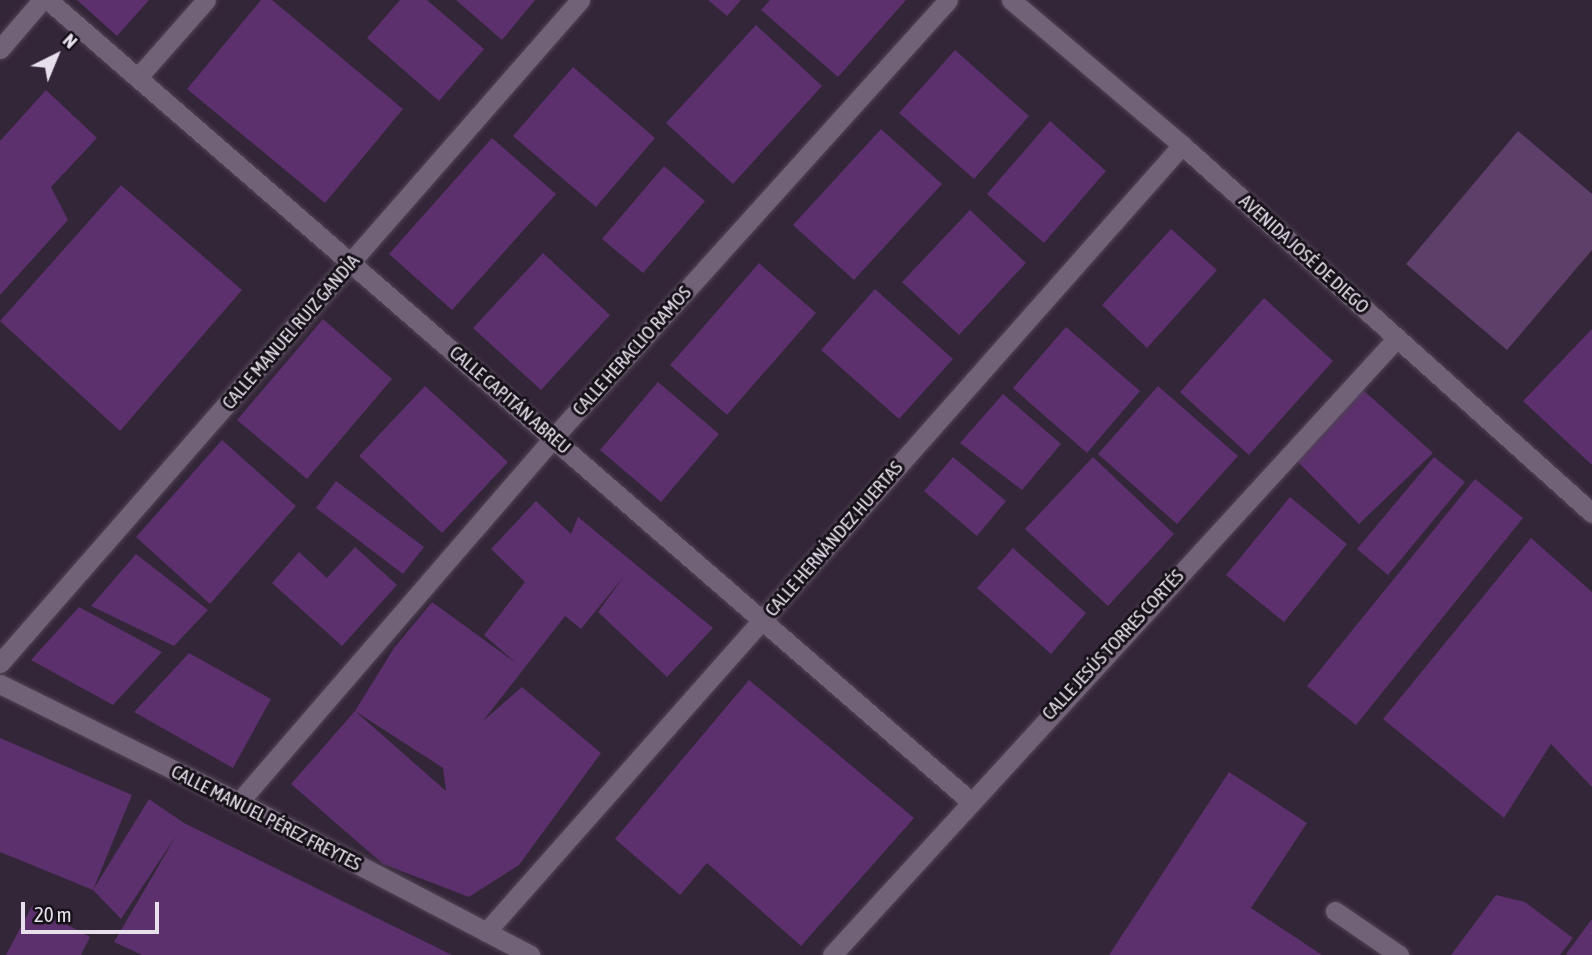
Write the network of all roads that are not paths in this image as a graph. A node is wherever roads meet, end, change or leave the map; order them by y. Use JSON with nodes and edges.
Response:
{"nodes":[{"id":1,"x":42,"y":0,"type":"edge"},
{"id":2,"x":48,"y":0,"type":"edge"},
{"id":3,"x":206,"y":0,"type":"edge"},
{"id":4,"x":580,"y":0,"type":"edge"},
{"id":5,"x":948,"y":0,"type":"edge"},
{"id":6,"x":1011,"y":0,"type":"edge"},
{"id":7,"x":0,"y":49,"type":"edge"},
{"id":8,"x":139,"y":76,"type":"junction"},
{"id":9,"x":1182,"y":145,"type":"junction"},
{"id":10,"x":351,"y":264,"type":"junction"},
{"id":11,"x":1397,"y":338,"type":"junction"},
{"id":12,"x":554,"y":437,"type":"junction"},
{"id":13,"x":1592,"y":513,"type":"edge"},
{"id":14,"x":760,"y":622,"type":"junction"},
{"id":15,"x":0,"y":663,"type":"edge"},
{"id":16,"x":0,"y":684,"type":"edge"},
{"id":17,"x":970,"y":801,"type":"junction"},
{"id":18,"x":239,"y":802,"type":"junction"},
{"id":19,"x":1335,"y":911,"type":"dead end"},
{"id":20,"x":486,"y":932,"type":"junction"},
{"id":21,"x":530,"y":955,"type":"edge"},
{"id":22,"x":832,"y":955,"type":"edge"},
{"id":23,"x":1399,"y":955,"type":"edge"}],
"edges":[{"from":1,"to":7,"type":"street"},
{"from":2,"to":8,"type":"street","name":"CALLE CAPITÁN ABREU"},
{"from":3,"to":8,"type":"street"},
{"from":4,"to":10,"type":"street","name":"CALLE MANUEL RUIZ GANDÍA"},
{"from":5,"to":12,"type":"street","name":"CALLE HERACLIO RAMOS"},
{"from":6,"to":9,"type":"street","name":"AVENIDA JOSÉ DE DIEGO"},
{"from":8,"to":10,"type":"street","name":"CALLE CAPITÁN ABREU"},
{"from":9,"to":11,"type":"street","name":"AVENIDA JOSÉ DE DIEGO"},
{"from":9,"to":14,"type":"street","name":"CALLE HERNÁNDEZ HUERTAS"},
{"from":10,"to":12,"type":"street","name":"CALLE CAPITÁN ABREU"},
{"from":10,"to":15,"type":"street","name":"CALLE MANUEL RUIZ GANDÍA"},
{"from":11,"to":13,"type":"street","name":"AVENIDA JOSÉ DE DIEGO"},
{"from":11,"to":17,"type":"street","name":"CALLE JESÚS TORRES CORTÉS"},
{"from":12,"to":14,"type":"street","name":"CALLE CAPITÁN ABREU"},
{"from":12,"to":18,"type":"street","name":"CALLE HERACLIO RAMOS"},
{"from":14,"to":17,"type":"street","name":"CALLE CAPITÁN ABREU"},
{"from":14,"to":20,"type":"street","name":"CALLE HERNÁNDEZ HUERTAS"},
{"from":16,"to":18,"type":"street","name":"CALLE MANUEL PÉREZ FREYTES"},
{"from":17,"to":22,"type":"street","name":"CALLE JESÚS TORRES CORTÉS"},
{"from":18,"to":20,"type":"street","name":"CALLE MANUEL PÉREZ FREYTES"},
{"from":19,"to":23,"type":"street"},
{"from":20,"to":21,"type":"street","name":"CALLE MANUEL PÉREZ FREYTES"}]}
